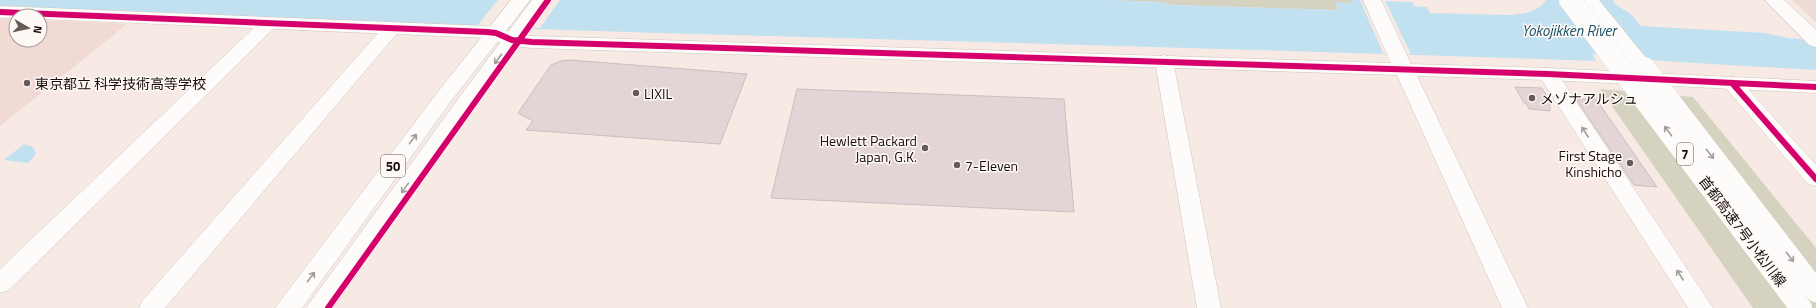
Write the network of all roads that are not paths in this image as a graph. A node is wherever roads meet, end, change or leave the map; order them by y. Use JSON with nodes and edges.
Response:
{"nodes":[{"id":1,"x":521,"y":0,"type":"edge"},
{"id":2,"x":541,"y":0,"type":"edge"},
{"id":3,"x":1372,"y":0,"type":"edge"},
{"id":4,"x":1570,"y":0,"type":"edge"},
{"id":5,"x":1590,"y":0,"type":"edge"},
{"id":6,"x":1599,"y":0,"type":"edge"},
{"id":7,"x":1774,"y":0,"type":"edge"},
{"id":8,"x":0,"y":12,"type":"edge"},
{"id":9,"x":268,"y":24,"type":"junction"},
{"id":10,"x":392,"y":28,"type":"junction"},
{"id":11,"x":507,"y":32,"type":"junction"},
{"id":12,"x":1816,"y":41,"type":"edge"},
{"id":13,"x":1164,"y":61,"type":"junction"},
{"id":14,"x":1644,"y":68,"type":"junction"},
{"id":15,"x":1404,"y":70,"type":"junction"},
{"id":16,"x":1548,"y":74,"type":"junction"},
{"id":17,"x":1732,"y":83,"type":"junction"},
{"id":18,"x":1816,"y":87,"type":"edge"},
{"id":19,"x":1816,"y":179,"type":"edge"},
{"id":20,"x":0,"y":284,"type":"edge"},
{"id":21,"x":1816,"y":291,"type":"edge"},
{"id":22,"x":151,"y":308,"type":"edge"},
{"id":23,"x":288,"y":308,"type":"edge"},
{"id":24,"x":319,"y":308,"type":"edge"},
{"id":25,"x":1209,"y":308,"type":"edge"},
{"id":26,"x":1515,"y":308,"type":"edge"},
{"id":27,"x":1701,"y":308,"type":"edge"},
{"id":28,"x":1800,"y":308,"type":"edge"}],
"edges":[{"from":1,"to":11,"type":"main road","number":"50"},
{"from":2,"to":11,"type":"main road","number":"50"},
{"from":3,"to":15,"type":"main road"},
{"from":28,"to":4,"type":"main road","name":"首都高速7号小松川線","number":"7","one_way":true,"bridge":true},
{"from":5,"to":14,"type":"main road","name":"首都高速7号小松川線","number":"7"},
{"from":6,"to":14,"type":"main road"},
{"from":7,"to":12,"type":"main road"},
{"from":8,"to":9,"type":"main road"},
{"from":9,"to":10,"type":"main road"},
{"from":9,"to":20,"type":"street"},
{"from":10,"to":11,"type":"main road"},
{"from":10,"to":22,"type":"street"},
{"from":11,"to":13,"type":"main road"},
{"from":23,"to":11,"type":"main road","number":"50","one_way":true},
{"from":11,"to":24,"type":"main road","number":"50","one_way":true},
{"from":13,"to":15,"type":"main road"},
{"from":13,"to":25,"type":"street"},
{"from":14,"to":21,"type":"main road","name":"首都高速7号小松川線","number":"7","one_way":true,"bridge":true},
{"from":15,"to":16,"type":"main road"},
{"from":15,"to":26,"type":"main road"},
{"from":16,"to":17,"type":"main road"},
{"from":27,"to":16,"type":"street","one_way":true},
{"from":17,"to":18,"type":"main road"},
{"from":17,"to":19,"type":"street"}]}
